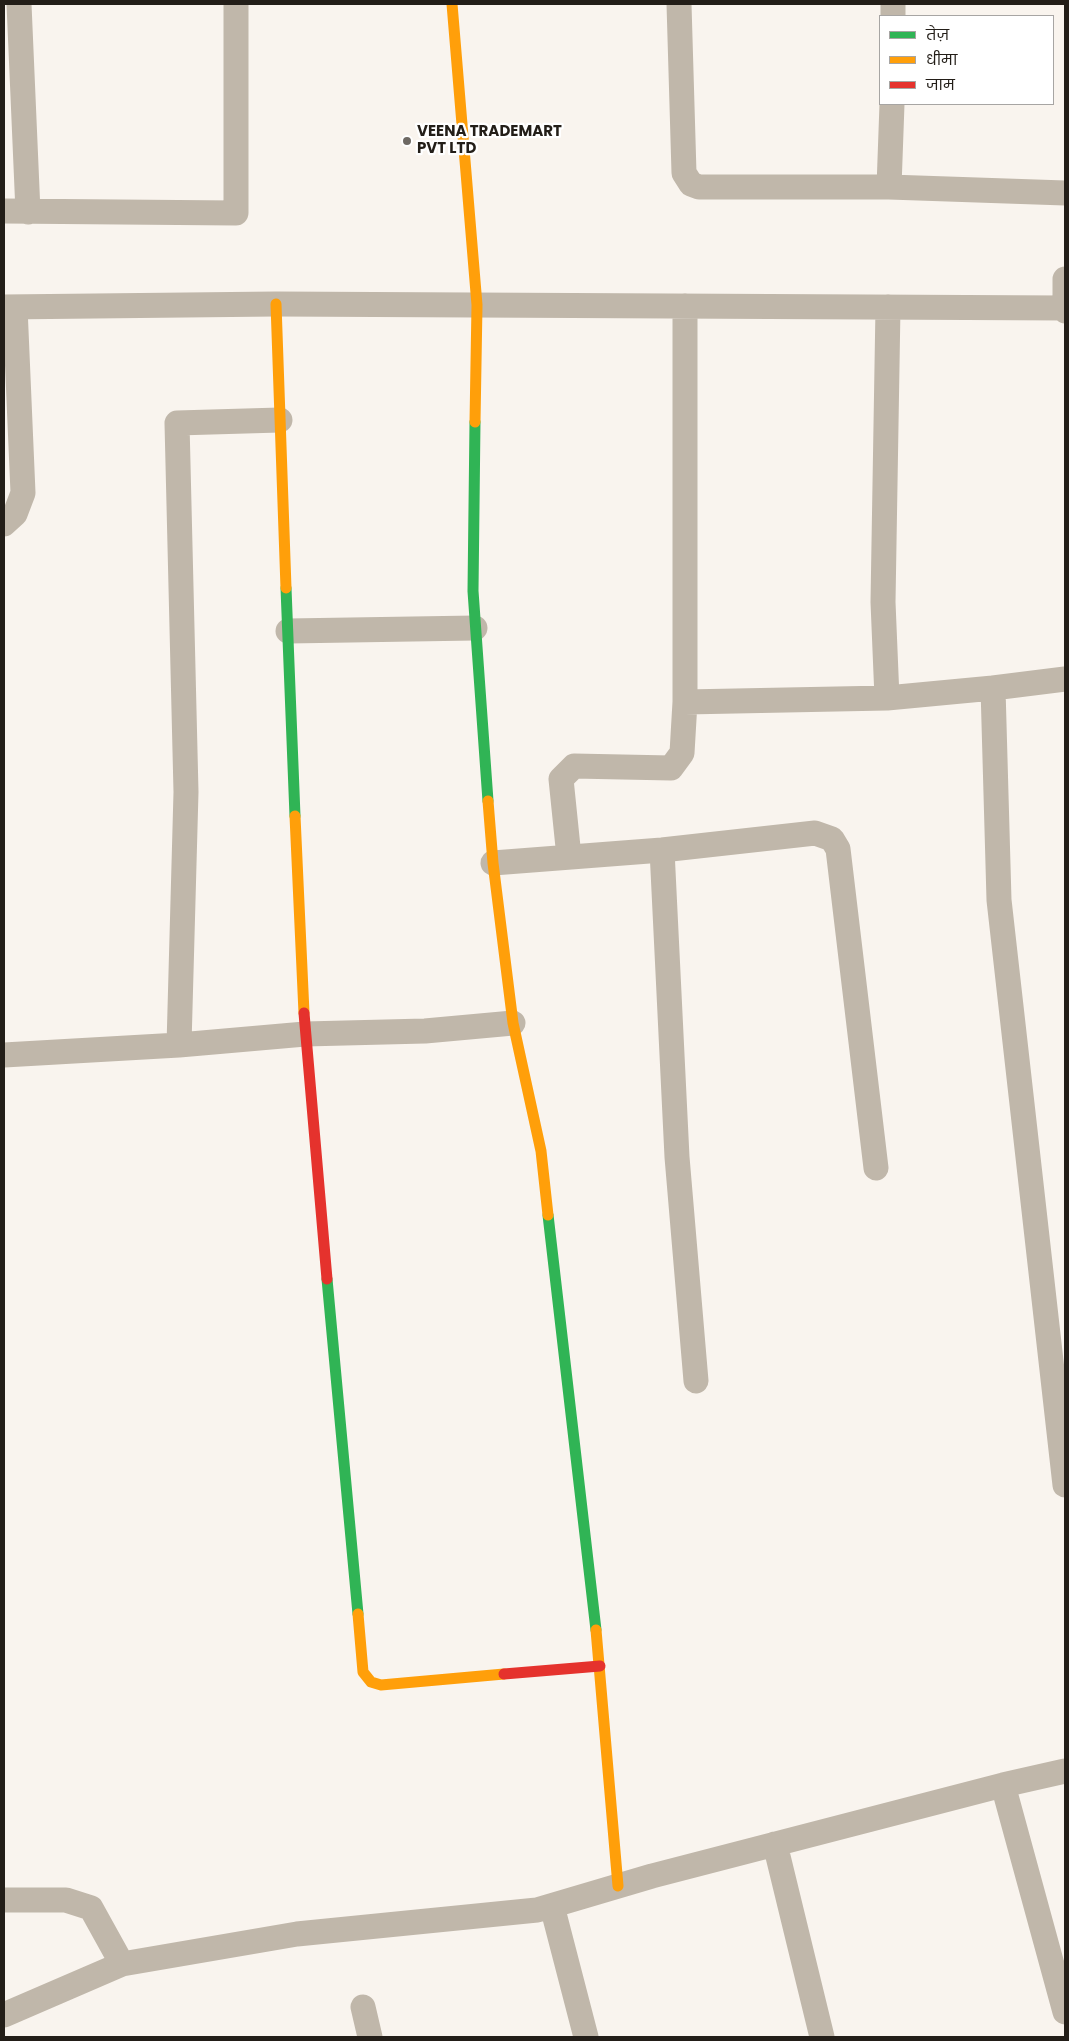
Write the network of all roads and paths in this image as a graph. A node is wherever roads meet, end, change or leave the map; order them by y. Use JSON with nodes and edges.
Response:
{"nodes":[{"id":1,"x":19,"y":4,"type":"edge"},
{"id":2,"x":236,"y":4,"type":"edge"},
{"id":3,"x":452,"y":4,"type":"edge"},
{"id":4,"x":679,"y":4,"type":"edge"},
{"id":5,"x":892,"y":105,"type":"edge"},
{"id":6,"x":889,"y":188,"type":"junction"},
{"id":7,"x":1065,"y":193,"type":"edge"},
{"id":8,"x":16,"y":212,"type":"edge"},
{"id":9,"x":1065,"y":279,"type":"edge"},
{"id":10,"x":276,"y":304,"type":"junction"},
{"id":11,"x":477,"y":305,"type":"junction"},
{"id":12,"x":685,"y":306,"type":"junction"},
{"id":13,"x":9,"y":307,"type":"edge"},
{"id":14,"x":888,"y":307,"type":"junction"},
{"id":15,"x":1065,"y":309,"type":"edge"},
{"id":16,"x":280,"y":420,"type":"junction"},
{"id":17,"x":4,"y":524,"type":"edge"},
{"id":18,"x":476,"y":628,"type":"junction"},
{"id":19,"x":288,"y":631,"type":"junction"},
{"id":20,"x":1065,"y":679,"type":"edge"},
{"id":21,"x":993,"y":688,"type":"junction"},
{"id":22,"x":887,"y":698,"type":"junction"},
{"id":23,"x":685,"y":702,"type":"junction"},
{"id":24,"x":662,"y":850,"type":"junction"},
{"id":25,"x":569,"y":857,"type":"junction"},
{"id":26,"x":493,"y":863,"type":"junction"},
{"id":27,"x":513,"y":1023,"type":"junction"},
{"id":28,"x":305,"y":1034,"type":"junction"},
{"id":29,"x":179,"y":1045,"type":"junction"},
{"id":30,"x":4,"y":1055,"type":"edge"},
{"id":31,"x":876,"y":1168,"type":"dead end"},
{"id":32,"x":696,"y":1381,"type":"dead end"},
{"id":33,"x":1065,"y":1485,"type":"edge"},
{"id":34,"x":600,"y":1666,"type":"junction"},
{"id":35,"x":1065,"y":1771,"type":"edge"},
{"id":36,"x":1003,"y":1785,"type":"junction"},
{"id":37,"x":775,"y":1844,"type":"junction"},
{"id":38,"x":618,"y":1886,"type":"junction"},
{"id":39,"x":4,"y":1900,"type":"edge"},
{"id":40,"x":552,"y":1906,"type":"junction"},
{"id":41,"x":122,"y":1964,"type":"junction"},
{"id":42,"x":363,"y":2007,"type":"dead end"},
{"id":43,"x":1065,"y":2012,"type":"edge"},
{"id":44,"x":4,"y":2015,"type":"edge"},
{"id":45,"x":370,"y":2037,"type":"edge"},
{"id":46,"x":586,"y":2037,"type":"edge"},
{"id":47,"x":822,"y":2037,"type":"edge"}],
"edges":[{"from":1,"to":8,"type":"street"},
{"from":2,"to":8,"type":"street"},
{"from":3,"to":11,"type":"street"},
{"from":4,"to":6,"type":"street"},
{"from":5,"to":6,"type":"street"},
{"from":6,"to":7,"type":"street"},
{"from":9,"to":15,"type":"street"},
{"from":10,"to":11,"type":"street"},
{"from":10,"to":13,"type":"street"},
{"from":10,"to":16,"type":"street"},
{"from":11,"to":12,"type":"street"},
{"from":11,"to":18,"type":"street"},
{"from":12,"to":14,"type":"street"},
{"from":12,"to":23,"type":"street"},
{"from":13,"to":17,"type":"street"},
{"from":14,"to":15,"type":"street"},
{"from":14,"to":22,"type":"street"},
{"from":16,"to":19,"type":"street"},
{"from":16,"to":29,"type":"street"},
{"from":18,"to":19,"type":"street"},
{"from":18,"to":26,"type":"street"},
{"from":19,"to":28,"type":"street"},
{"from":20,"to":21,"type":"street"},
{"from":21,"to":22,"type":"street"},
{"from":21,"to":33,"type":"street"},
{"from":22,"to":23,"type":"street"},
{"from":23,"to":25,"type":"street"},
{"from":24,"to":25,"type":"street"},
{"from":24,"to":31,"type":"street"},
{"from":24,"to":32,"type":"street"},
{"from":25,"to":26,"type":"street"},
{"from":26,"to":27,"type":"street"},
{"from":27,"to":28,"type":"street"},
{"from":27,"to":34,"type":"street"},
{"from":28,"to":29,"type":"street"},
{"from":28,"to":34,"type":"street"},
{"from":29,"to":30,"type":"street"},
{"from":34,"to":38,"type":"street"},
{"from":35,"to":36,"type":"street"},
{"from":36,"to":37,"type":"street"},
{"from":36,"to":43,"type":"street"},
{"from":37,"to":38,"type":"street"},
{"from":37,"to":47,"type":"street"},
{"from":38,"to":40,"type":"street"},
{"from":39,"to":41,"type":"street"},
{"from":40,"to":41,"type":"street"},
{"from":40,"to":46,"type":"street"},
{"from":41,"to":44,"type":"street"},
{"from":42,"to":45,"type":"street"}]}
